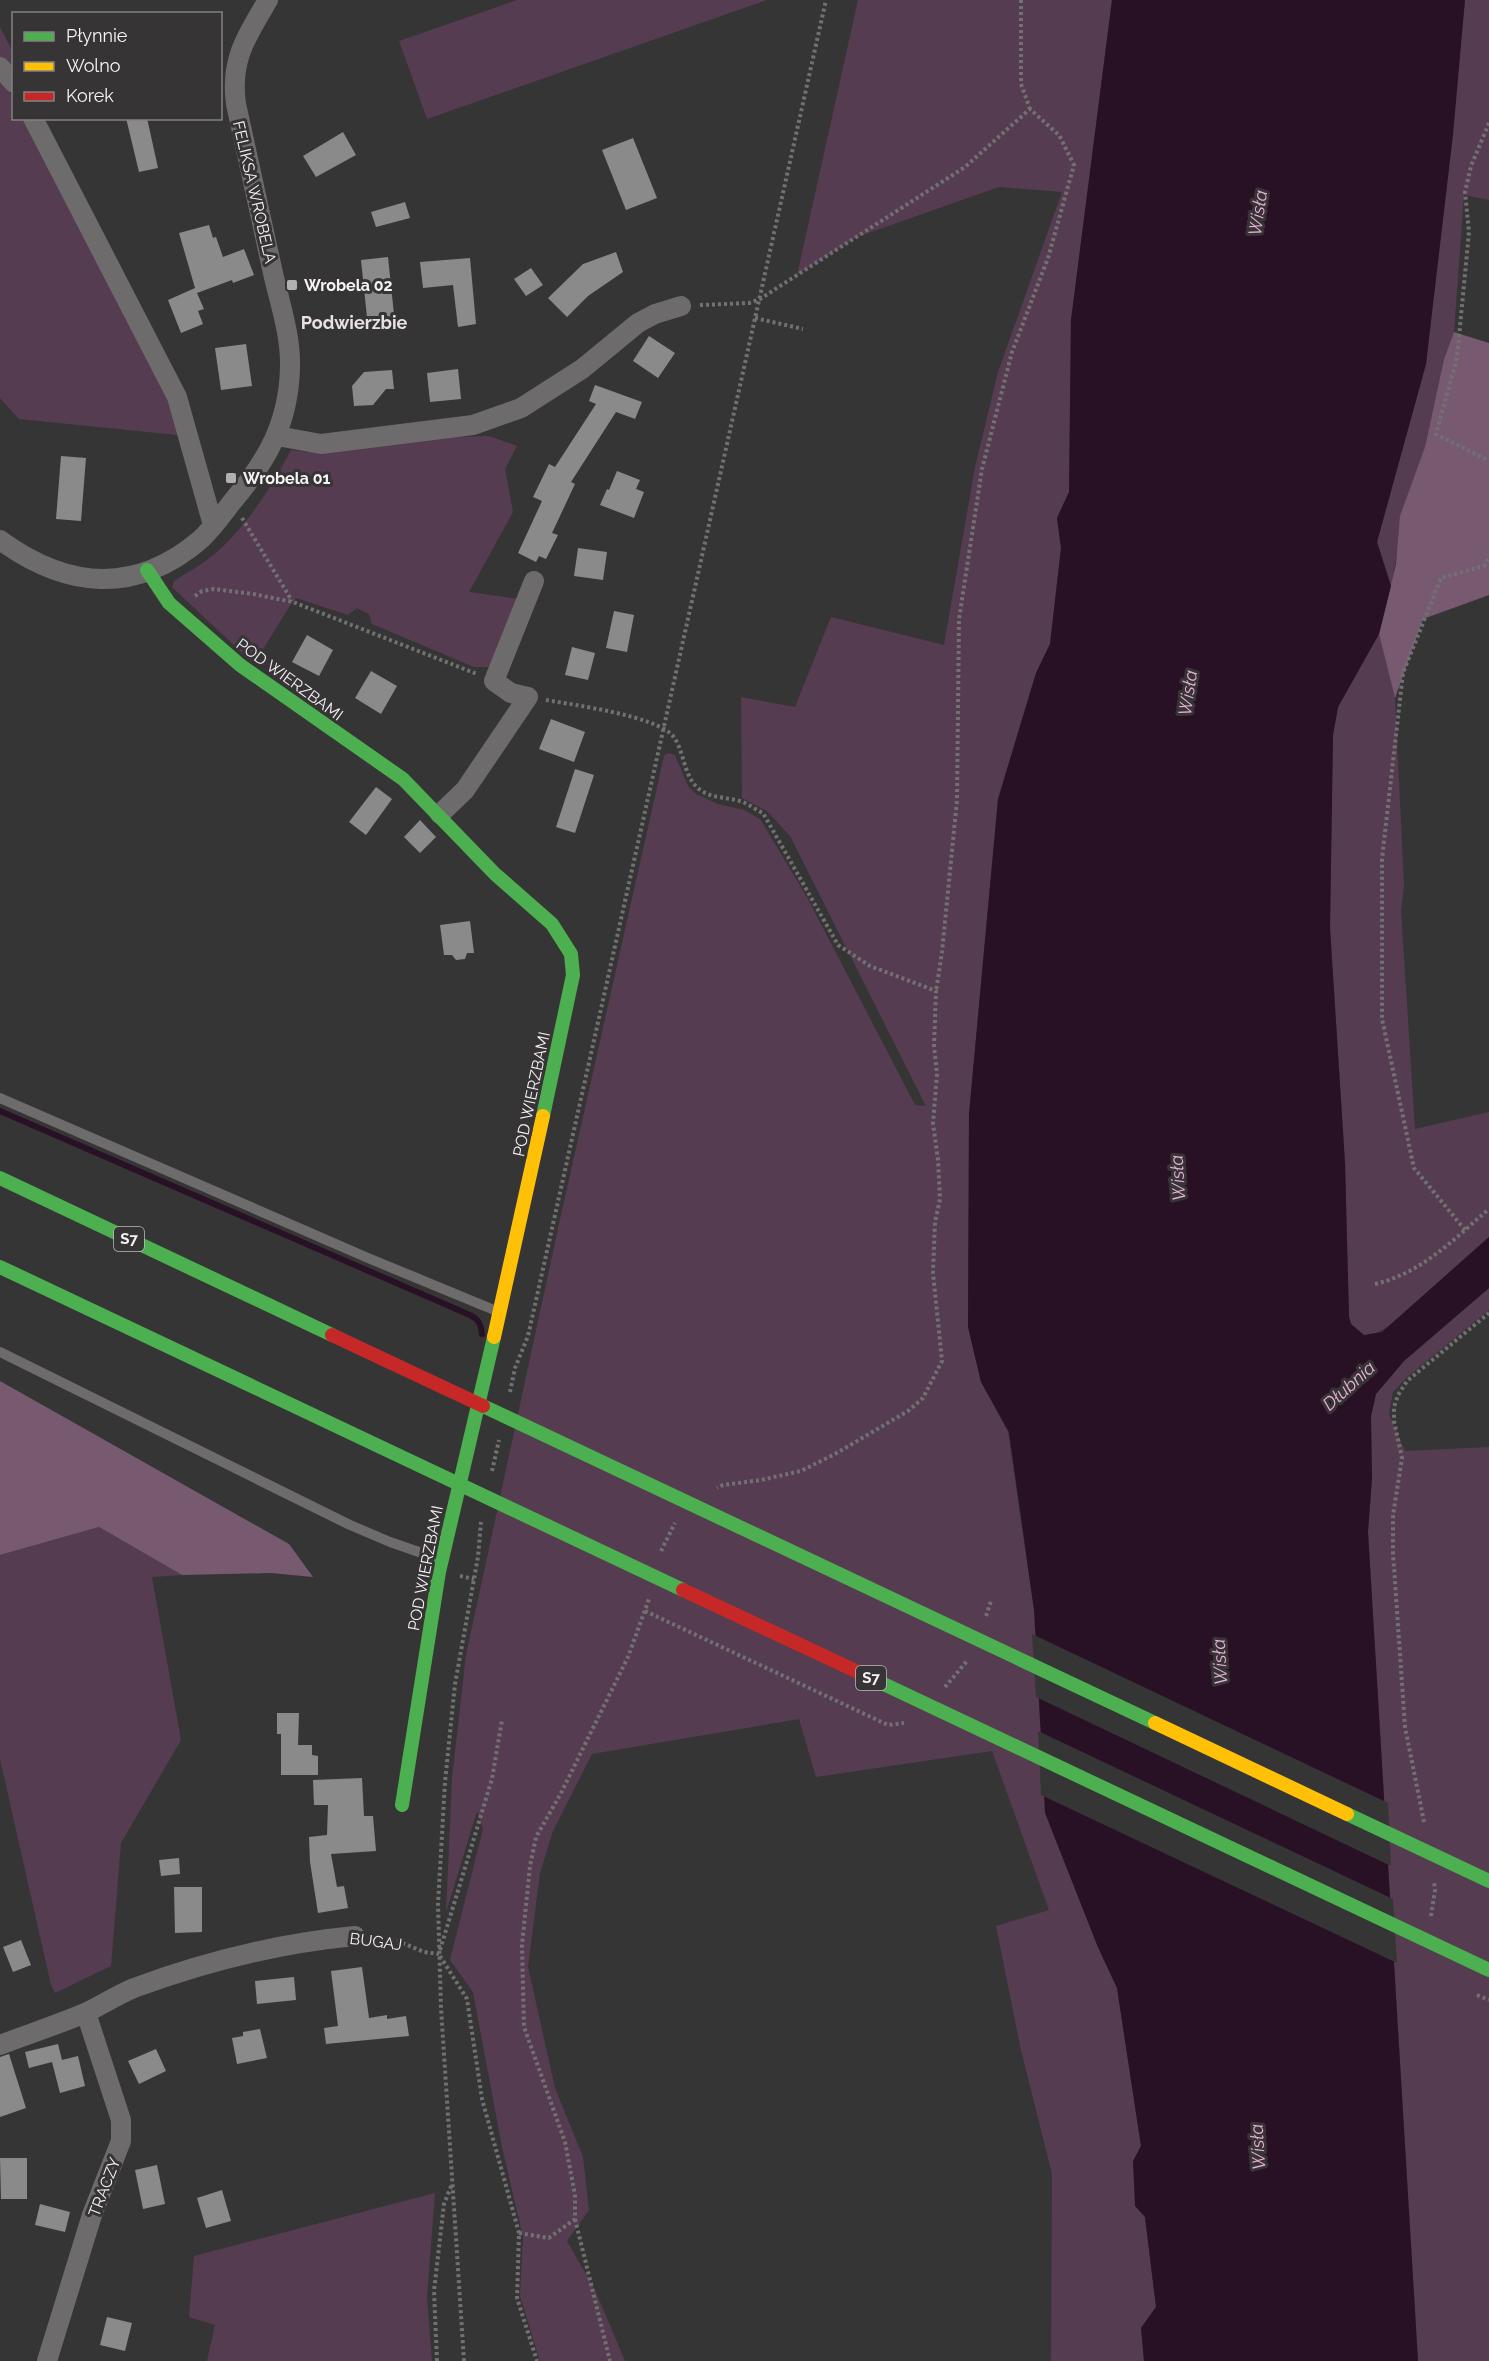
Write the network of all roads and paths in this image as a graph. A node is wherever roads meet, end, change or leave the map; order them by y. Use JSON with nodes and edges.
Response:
{"nodes":[{"id":1,"x":268,"y":0,"type":"edge"},
{"id":2,"x":826,"y":0,"type":"edge"},
{"id":3,"x":1021,"y":0,"type":"edge"},
{"id":4,"x":0,"y":54,"type":"edge"},
{"id":5,"x":0,"y":68,"type":"edge"},
{"id":6,"x":12,"y":81,"type":"edge"},
{"id":7,"x":1030,"y":109,"type":"junction"},
{"id":8,"x":34,"y":120,"type":"edge"},
{"id":9,"x":1489,"y":123,"type":"edge"},
{"id":10,"x":760,"y":299,"type":"junction"},
{"id":11,"x":681,"y":306,"type":"joint"},
{"id":12,"x":755,"y":318,"type":"junction"},
{"id":13,"x":803,"y":329,"type":"dead end"},
{"id":14,"x":277,"y":436,"type":"junction"},
{"id":15,"x":1489,"y":461,"type":"edge"},
{"id":16,"x":242,"y":517,"type":"dead end"},
{"id":17,"x":213,"y":525,"type":"junction"},
{"id":18,"x":0,"y":540,"type":"edge"},
{"id":19,"x":1489,"y":556,"type":"edge"},
{"id":20,"x":147,"y":570,"type":"junction"},
{"id":21,"x":534,"y":581,"type":"dead end"},
{"id":22,"x":292,"y":602,"type":"junction"},
{"id":23,"x":180,"y":613,"type":"junction"},
{"id":24,"x":494,"y":681,"type":"junction"},
{"id":25,"x":528,"y":697,"type":"junction"},
{"id":26,"x":663,"y":727,"type":"junction"},
{"id":27,"x":440,"y":814,"type":"junction"},
{"id":28,"x":936,"y":991,"type":"junction"},
{"id":29,"x":0,"y":1098,"type":"edge"},
{"id":30,"x":0,"y":1178,"type":"edge"},
{"id":31,"x":1489,"y":1209,"type":"edge"},
{"id":32,"x":1465,"y":1230,"type":"junction"},
{"id":33,"x":0,"y":1267,"type":"edge"},
{"id":34,"x":1375,"y":1284,"type":"dead end"},
{"id":35,"x":500,"y":1312,"type":"junction"},
{"id":36,"x":1489,"y":1314,"type":"edge"},
{"id":37,"x":0,"y":1352,"type":"edge"},
{"id":38,"x":507,"y":1402,"type":"dead end"},
{"id":39,"x":500,"y":1436,"type":"dead end"},
{"id":40,"x":490,"y":1481,"type":"dead end"},
{"id":41,"x":715,"y":1489,"type":"dead end"},
{"id":42,"x":482,"y":1515,"type":"dead end"},
{"id":43,"x":676,"y":1521,"type":"dead end"},
{"id":44,"x":659,"y":1559,"type":"dead end"},
{"id":45,"x":442,"y":1560,"type":"junction"},
{"id":46,"x":651,"y":1591,"type":"dead end"},
{"id":47,"x":502,"y":1720,"type":"dead end"},
{"id":48,"x":402,"y":1805,"type":"dead end"},
{"id":49,"x":1426,"y":1832,"type":"dead end"},
{"id":50,"x":1433,"y":1879,"type":"dead end"},
{"id":51,"x":1489,"y":1881,"type":"edge"},
{"id":52,"x":1431,"y":1919,"type":"dead end"},
{"id":53,"x":356,"y":1936,"type":"joint"},
{"id":54,"x":439,"y":1954,"type":"junction"},
{"id":55,"x":1489,"y":1970,"type":"edge"},
{"id":56,"x":1470,"y":1989,"type":"dead end"},
{"id":57,"x":1489,"y":2001,"type":"edge"},
{"id":58,"x":86,"y":2013,"type":"junction"},
{"id":59,"x":0,"y":2045,"type":"edge"},
{"id":60,"x":452,"y":2183,"type":"junction"},
{"id":61,"x":574,"y":2219,"type":"junction"},
{"id":62,"x":519,"y":2233,"type":"junction"},
{"id":63,"x":47,"y":2361,"type":"edge"},
{"id":64,"x":438,"y":2361,"type":"edge"},
{"id":65,"x":464,"y":2361,"type":"edge"},
{"id":66,"x":537,"y":2361,"type":"edge"},
{"id":67,"x":610,"y":2361,"type":"edge"}],
"edges":[{"from":1,"to":14,"type":"street","name":"FELIKSA WROBELA"},
{"from":2,"to":10,"type":"path"},
{"from":3,"to":7,"type":"path"},
{"from":4,"to":5,"type":"lane"},
{"from":5,"to":6,"type":"street"},
{"from":7,"to":10,"type":"path"},
{"from":7,"to":28,"type":"path"},
{"from":8,"to":17,"type":"street"},
{"from":9,"to":15,"type":"path"},
{"from":10,"to":11,"type":"path"},
{"from":10,"to":12,"type":"path"},
{"from":11,"to":14,"type":"street"},
{"from":12,"to":13,"type":"path"},
{"from":12,"to":26,"type":"path"},
{"from":14,"to":17,"type":"street","name":"FELIKSA WROBELA"},
{"from":16,"to":22,"type":"path"},
{"from":17,"to":20,"type":"street","name":"FELIKSA WROBELA"},
{"from":18,"to":20,"type":"street","name":"FELIKSA WROBELA"},
{"from":19,"to":32,"type":"path"},
{"from":20,"to":23,"type":"main road","name":"POD WIERZBAMI"},
{"from":21,"to":24,"type":"street"},
{"from":22,"to":23,"type":"path"},
{"from":22,"to":24,"type":"path"},
{"from":23,"to":27,"type":"main road","name":"POD WIERZBAMI"},
{"from":24,"to":25,"type":"street"},
{"from":25,"to":26,"type":"path"},
{"from":25,"to":27,"type":"street"},
{"from":26,"to":28,"type":"path"},
{"from":26,"to":38,"type":"path"},
{"from":27,"to":35,"type":"main road","name":"POD WIERZBAMI"},
{"from":28,"to":41,"type":"path"},
{"from":29,"to":35,"type":"lane"},
{"from":30,"to":51,"type":"main road","number":"S7"},
{"from":31,"to":32,"type":"path"},
{"from":32,"to":34,"type":"path"},
{"from":33,"to":55,"type":"main road","number":"S7"},
{"from":35,"to":45,"type":"main road","name":"POD WIERZBAMI"},
{"from":36,"to":49,"type":"path"},
{"from":37,"to":45,"type":"lane"},
{"from":39,"to":40,"type":"path"},
{"from":42,"to":54,"type":"path"},
{"from":43,"to":44,"type":"path"},
{"from":45,"to":48,"type":"main road","name":"POD WIERZBAMI"},
{"from":46,"to":61,"type":"path"},
{"from":47,"to":54,"type":"path"},
{"from":50,"to":52,"type":"path"},
{"from":53,"to":54,"type":"path","name":"BUGAJ"},
{"from":53,"to":58,"type":"street","name":"BUGAJ"},
{"from":54,"to":60,"type":"path"},
{"from":54,"to":62,"type":"path"},
{"from":56,"to":57,"type":"path"},
{"from":58,"to":59,"type":"street","name":"BUGAJ"},
{"from":58,"to":63,"type":"street","name":"TRACZY"},
{"from":60,"to":64,"type":"path"},
{"from":60,"to":65,"type":"path"},
{"from":61,"to":62,"type":"path"},
{"from":61,"to":67,"type":"path"},
{"from":62,"to":66,"type":"path"}]}
